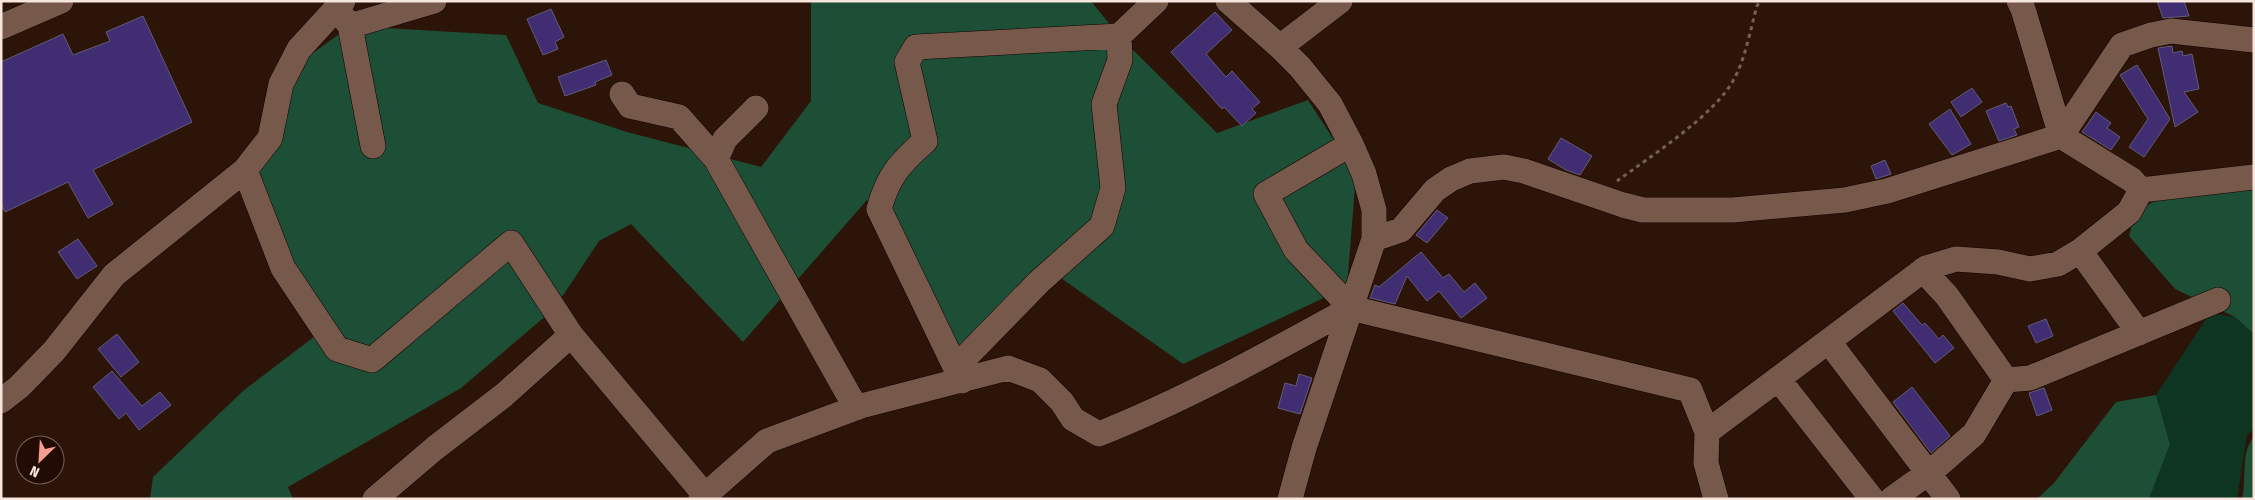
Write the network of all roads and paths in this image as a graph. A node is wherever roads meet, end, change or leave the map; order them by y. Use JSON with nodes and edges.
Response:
{"nodes":[{"id":1,"x":61,"y":1,"type":"edge"},
{"id":2,"x":434,"y":1,"type":"edge"},
{"id":3,"x":1156,"y":1,"type":"edge"},
{"id":4,"x":1340,"y":1,"type":"edge"},
{"id":5,"x":1760,"y":1,"type":"edge"},
{"id":6,"x":2019,"y":1,"type":"edge"},
{"id":7,"x":1236,"y":3,"type":"edge"},
{"id":8,"x":343,"y":12,"type":"edge"},
{"id":9,"x":1,"y":27,"type":"edge"},
{"id":10,"x":1120,"y":36,"type":"junction"},
{"id":11,"x":2254,"y":40,"type":"edge"},
{"id":12,"x":1280,"y":47,"type":"junction"},
{"id":13,"x":622,"y":94,"type":"dead end"},
{"id":14,"x":756,"y":108,"type":"dead end"},
{"id":15,"x":2061,"y":136,"type":"junction"},
{"id":16,"x":1351,"y":144,"type":"junction"},
{"id":17,"x":373,"y":146,"type":"dead end"},
{"id":18,"x":716,"y":159,"type":"junction"},
{"id":19,"x":245,"y":170,"type":"junction"},
{"id":20,"x":2254,"y":177,"type":"edge"},
{"id":21,"x":2141,"y":190,"type":"junction"},
{"id":22,"x":1598,"y":195,"type":"junction"},
{"id":23,"x":1374,"y":240,"type":"junction"},
{"id":24,"x":2080,"y":251,"type":"junction"},
{"id":25,"x":1923,"y":270,"type":"junction"},
{"id":26,"x":2218,"y":300,"type":"dead end"},
{"id":27,"x":1351,"y":308,"type":"junction"},
{"id":28,"x":2139,"y":334,"type":"junction"},
{"id":29,"x":572,"y":335,"type":"junction"},
{"id":30,"x":1829,"y":342,"type":"junction"},
{"id":31,"x":959,"y":374,"type":"junction"},
{"id":32,"x":1779,"y":380,"type":"junction"},
{"id":33,"x":2006,"y":380,"type":"junction"},
{"id":34,"x":1,"y":401,"type":"edge"},
{"id":35,"x":856,"y":408,"type":"junction"},
{"id":36,"x":1707,"y":432,"type":"junction"},
{"id":37,"x":1928,"y":472,"type":"junction"},
{"id":38,"x":703,"y":496,"type":"edge"},
{"id":39,"x":375,"y":499,"type":"edge"},
{"id":40,"x":1290,"y":499,"type":"edge"},
{"id":41,"x":1716,"y":499,"type":"edge"},
{"id":42,"x":1872,"y":499,"type":"edge"},
{"id":43,"x":1892,"y":499,"type":"edge"},
{"id":44,"x":1948,"y":499,"type":"edge"}],
"edges":[{"from":1,"to":9,"type":"street"},
{"from":2,"to":8,"type":"street"},
{"from":3,"to":10,"type":"street"},
{"from":4,"to":12,"type":"street"},
{"from":5,"to":22,"type":"path"},
{"from":6,"to":15,"type":"street"},
{"from":7,"to":12,"type":"street"},
{"from":8,"to":17,"type":"street"},
{"from":8,"to":19,"type":"street"},
{"from":10,"to":31,"type":"street"},
{"from":10,"to":31,"type":"street"},
{"from":11,"to":15,"type":"street"},
{"from":12,"to":16,"type":"street"},
{"from":13,"to":18,"type":"street"},
{"from":14,"to":18,"type":"street"},
{"from":15,"to":21,"type":"street"},
{"from":15,"to":22,"type":"street"},
{"from":16,"to":23,"type":"street"},
{"from":16,"to":27,"type":"street"},
{"from":18,"to":35,"type":"street"},
{"from":19,"to":29,"type":"street"},
{"from":19,"to":34,"type":"street"},
{"from":20,"to":21,"type":"street"},
{"from":21,"to":24,"type":"street"},
{"from":22,"to":23,"type":"street"},
{"from":23,"to":27,"type":"street"},
{"from":24,"to":25,"type":"street"},
{"from":24,"to":28,"type":"street"},
{"from":25,"to":30,"type":"street"},
{"from":25,"to":33,"type":"street"},
{"from":26,"to":28,"type":"street"},
{"from":27,"to":31,"type":"street"},
{"from":27,"to":36,"type":"street"},
{"from":27,"to":40,"type":"street"},
{"from":28,"to":33,"type":"street"},
{"from":29,"to":38,"type":"street"},
{"from":29,"to":39,"type":"street"},
{"from":30,"to":32,"type":"street"},
{"from":30,"to":37,"type":"street"},
{"from":31,"to":35,"type":"street"},
{"from":32,"to":36,"type":"street"},
{"from":32,"to":42,"type":"street"},
{"from":33,"to":37,"type":"street"},
{"from":35,"to":38,"type":"street"},
{"from":36,"to":41,"type":"street"},
{"from":37,"to":43,"type":"street"},
{"from":37,"to":44,"type":"street"}]}
